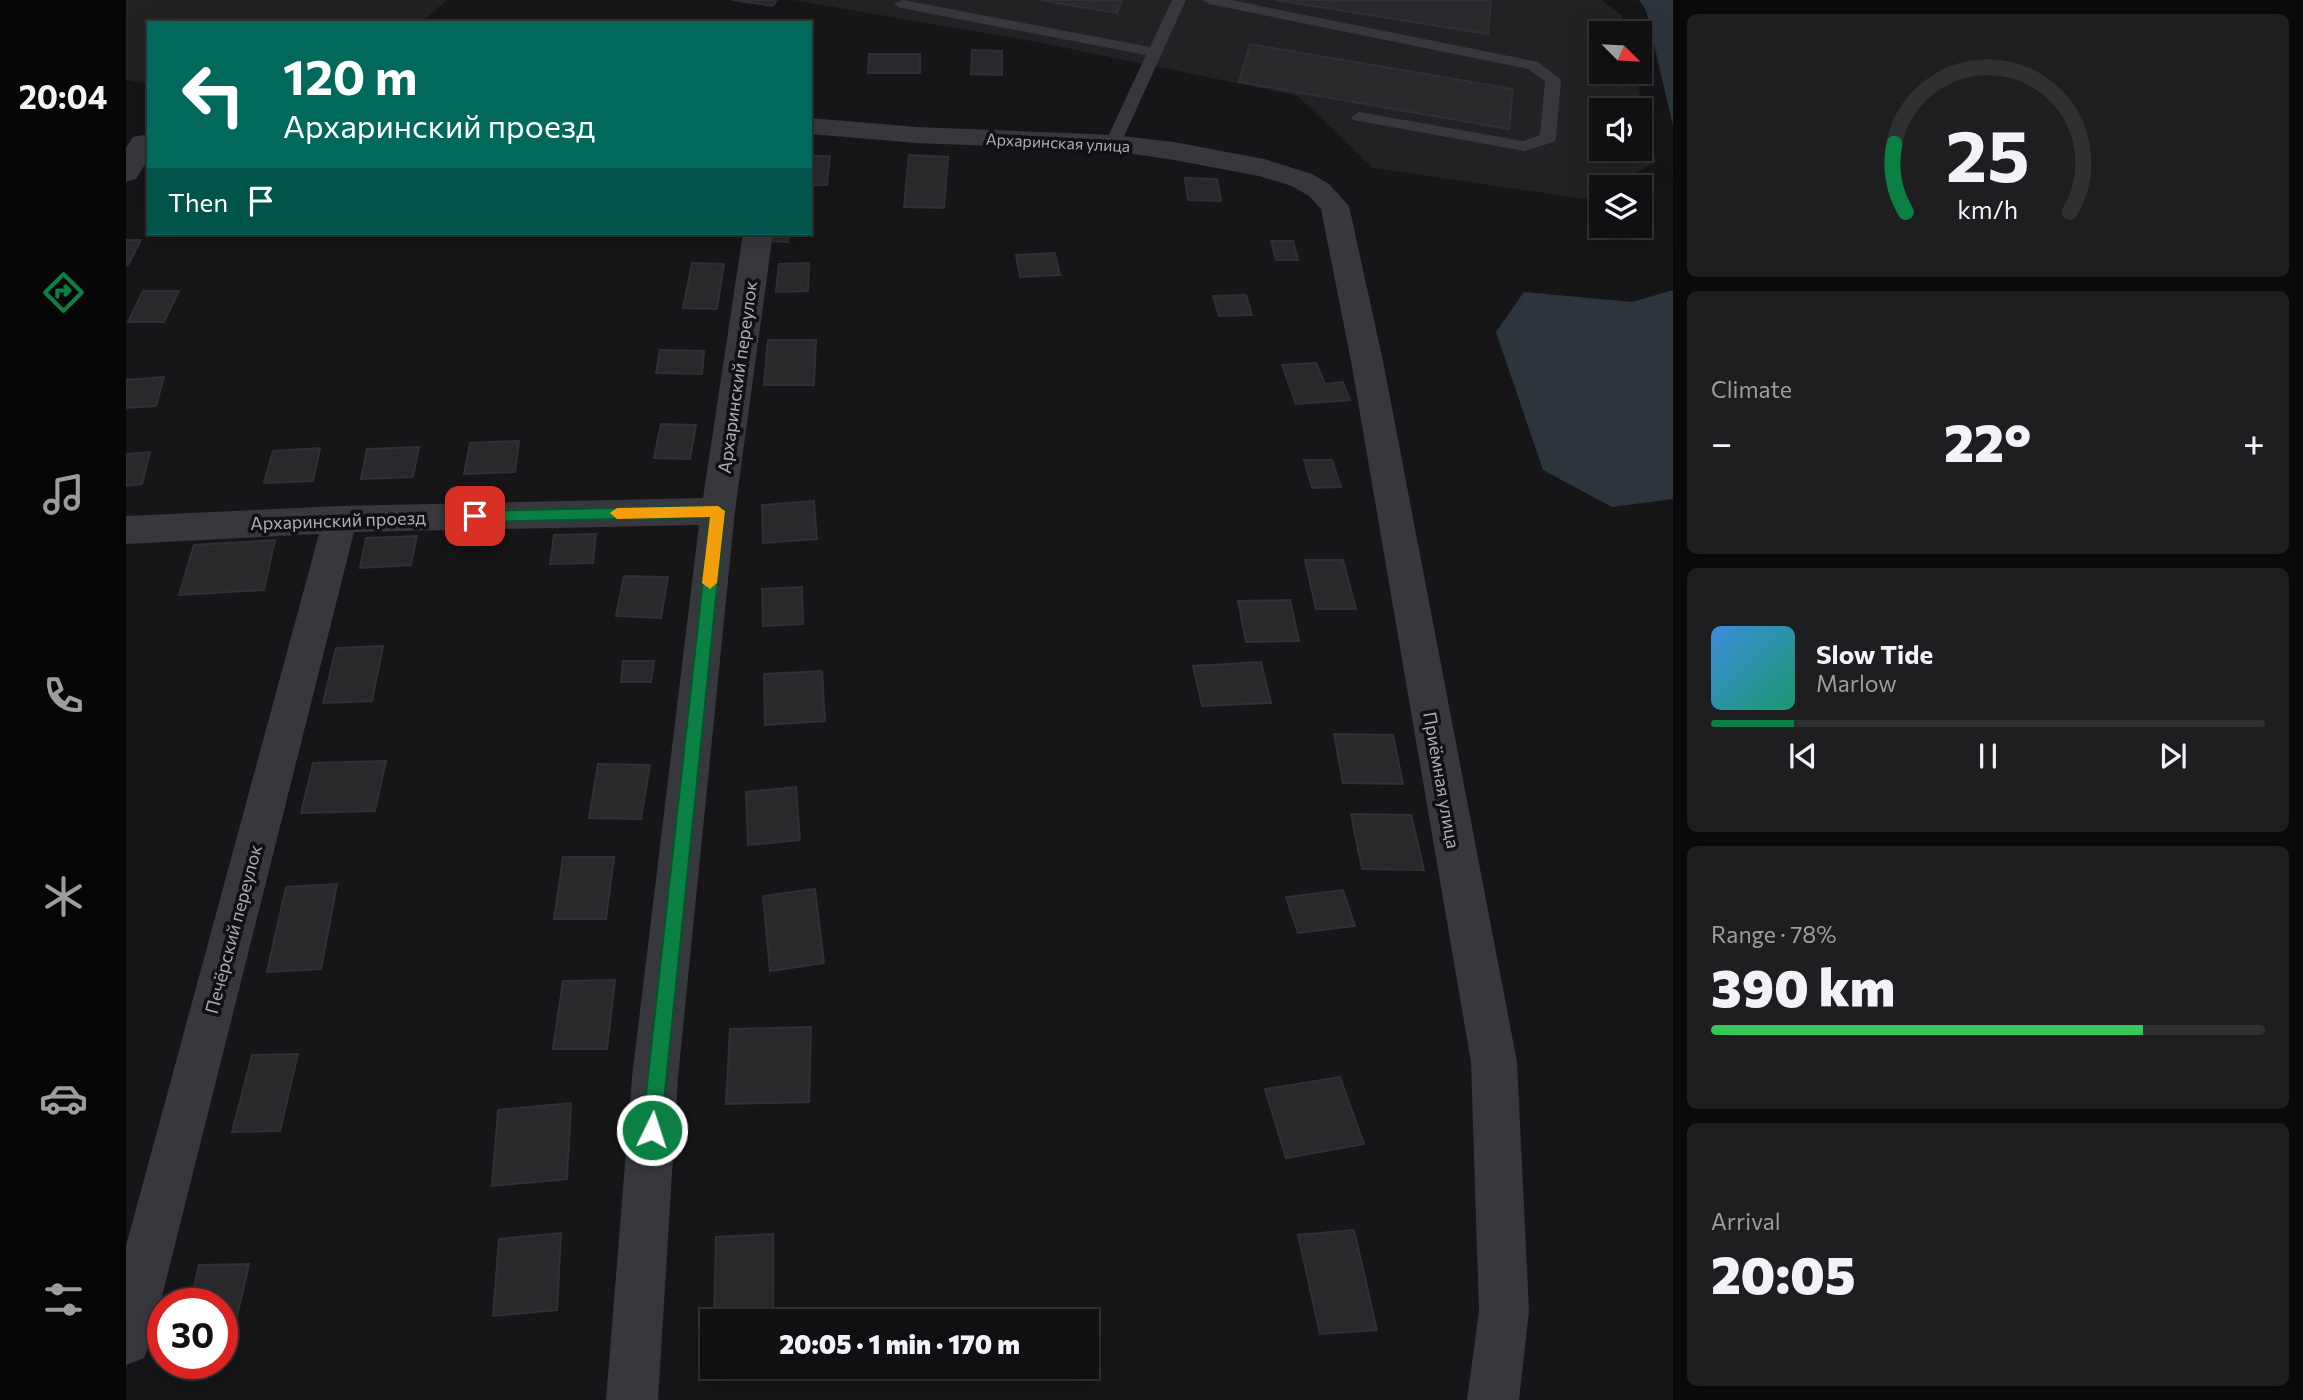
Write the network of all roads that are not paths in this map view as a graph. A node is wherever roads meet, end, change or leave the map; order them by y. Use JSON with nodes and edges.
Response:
{"nodes":[{"id":1,"x":1179,"y":0,"type":"edge"},
{"id":2,"x":1209,"y":0,"type":"edge"},
{"id":3,"x":901,"y":4,"type":"dead end"},
{"id":4,"x":1153,"y":52,"type":"junction"},
{"id":5,"x":1359,"y":117,"type":"dead end"},
{"id":6,"x":812,"y":126,"type":"edge"},
{"id":7,"x":139,"y":143,"type":"edge"},
{"id":8,"x":1112,"y":143,"type":"junction"},
{"id":9,"x":126,"y":173,"type":"edge"},
{"id":10,"x":1302,"y":180,"type":"joint"},
{"id":11,"x":758,"y":235,"type":"edge"},
{"id":12,"x":718,"y":511,"type":"junction"},
{"id":13,"x":340,"y":519,"type":"junction"},
{"id":14,"x":126,"y":530,"type":"edge"},
{"id":15,"x":126,"y":1340,"type":"edge"},
{"id":16,"x":632,"y":1400,"type":"edge"},
{"id":17,"x":1493,"y":1400,"type":"edge"}],
"edges":[{"from":1,"to":4,"type":"lane"},
{"from":2,"to":5,"type":"lane"},
{"from":3,"to":4,"type":"lane"},
{"from":4,"to":8,"type":"lane"},
{"from":6,"to":8,"type":"street","name":"Архаринская улица"},
{"from":7,"to":9,"type":"street"},
{"from":8,"to":10,"type":"street","name":"Архаринская улица"},
{"from":10,"to":17,"type":"street","name":"Приёмная улица"},
{"from":11,"to":12,"type":"street","name":"Архаринский переулок"},
{"from":12,"to":13,"type":"street","name":"Архаринский проезд"},
{"from":12,"to":16,"type":"street","name":"Архаринский переулок"},
{"from":13,"to":14,"type":"street","name":"Архаринский проезд"},
{"from":13,"to":15,"type":"street","name":"Печёрский переулок"}]}
